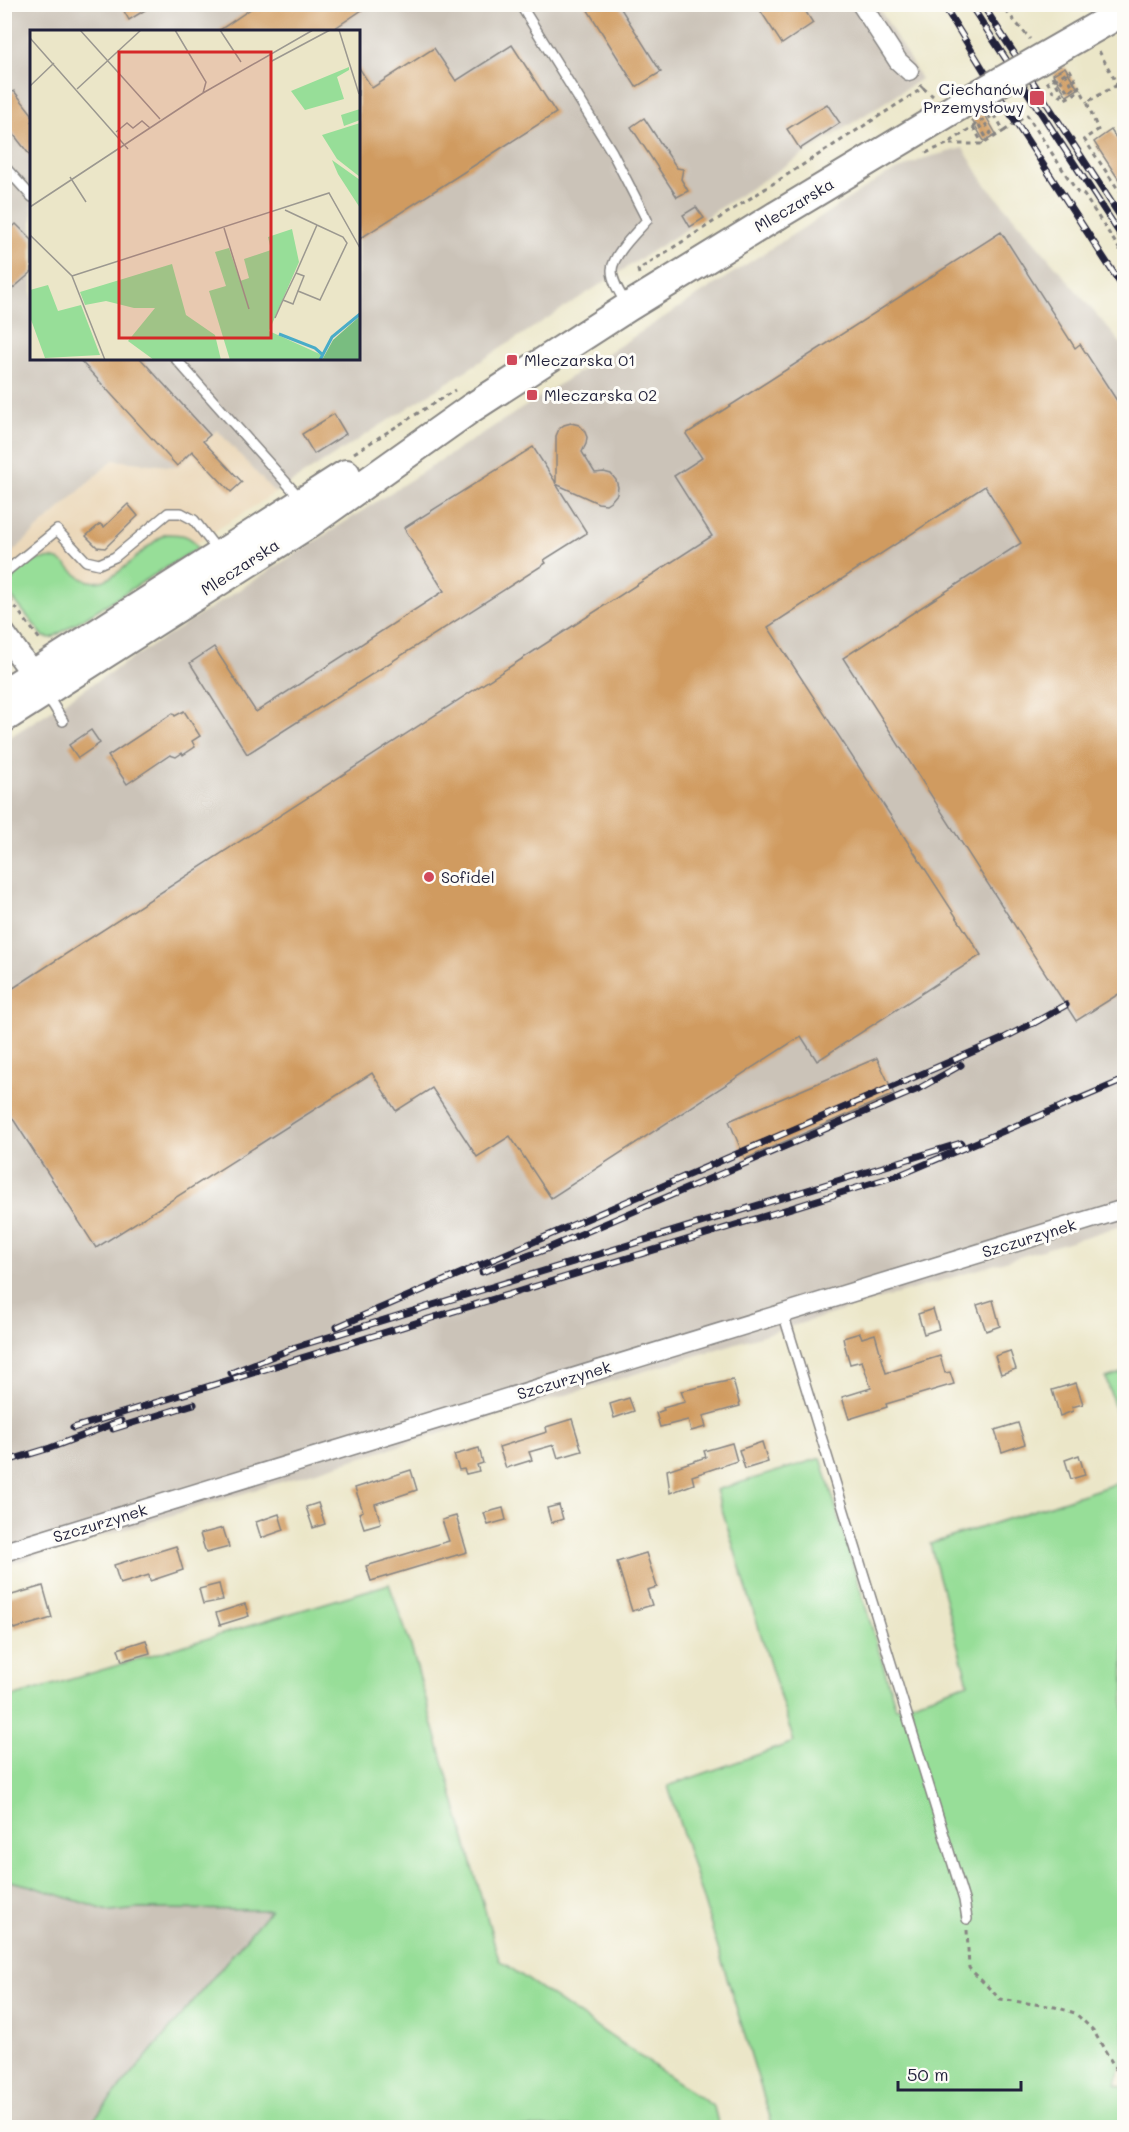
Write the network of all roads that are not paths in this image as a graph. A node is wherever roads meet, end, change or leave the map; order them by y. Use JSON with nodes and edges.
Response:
{"nodes":[{"id":1,"x":520,"y":4,"type":"edge"},
{"id":2,"x":861,"y":4,"type":"edge"},
{"id":3,"x":1125,"y":11,"type":"edge"},
{"id":4,"x":909,"y":71,"type":"road end"},
{"id":5,"x":4,"y":166,"type":"edge"},
{"id":6,"x":30,"y":195,"type":"edge"},
{"id":7,"x":622,"y":297,"type":"junction"},
{"id":8,"x":178,"y":360,"type":"edge"},
{"id":9,"x":463,"y":399,"type":"junction"},
{"id":10,"x":303,"y":502,"type":"junction"},
{"id":11,"x":227,"y":564,"type":"junction"},
{"id":12,"x":4,"y":573,"type":"edge"},
{"id":13,"x":4,"y":634,"type":"edge"},
{"id":14,"x":33,"y":674,"type":"junction"},
{"id":15,"x":4,"y":693,"type":"edge"},
{"id":16,"x":4,"y":718,"type":"edge"},
{"id":17,"x":63,"y":721,"type":"dead end"},
{"id":18,"x":1125,"y":1209,"type":"edge"},
{"id":19,"x":783,"y":1313,"type":"junction"},
{"id":20,"x":4,"y":1552,"type":"edge"},
{"id":21,"x":967,"y":1919,"type":"road end"}],
"edges":[{"from":1,"to":7,"type":"lane"},
{"from":2,"to":4,"type":"street"},
{"from":3,"to":7,"type":"main road","name":"Mleczarska","bridge":true},
{"from":5,"to":6,"type":"lane"},
{"from":7,"to":9,"type":"main road","name":"Mleczarska"},
{"from":8,"to":10,"type":"lane"},
{"from":9,"to":10,"type":"main road","name":"Mleczarska"},
{"from":9,"to":11,"type":"main road","name":"Mleczarska"},
{"from":10,"to":11,"type":"main road","name":"Mleczarska"},
{"from":11,"to":12,"type":"lane"},
{"from":11,"to":14,"type":"main road","name":"Mleczarska"},
{"from":13,"to":14,"type":"street"},
{"from":14,"to":15,"type":"main road","name":"Mleczarska"},
{"from":14,"to":16,"type":"main road","name":"Mleczarska"},
{"from":14,"to":17,"type":"lane"},
{"from":18,"to":19,"type":"street","name":"Szczurzynek"},
{"from":19,"to":20,"type":"street","name":"Szczurzynek"},
{"from":19,"to":21,"type":"lane"}]}
